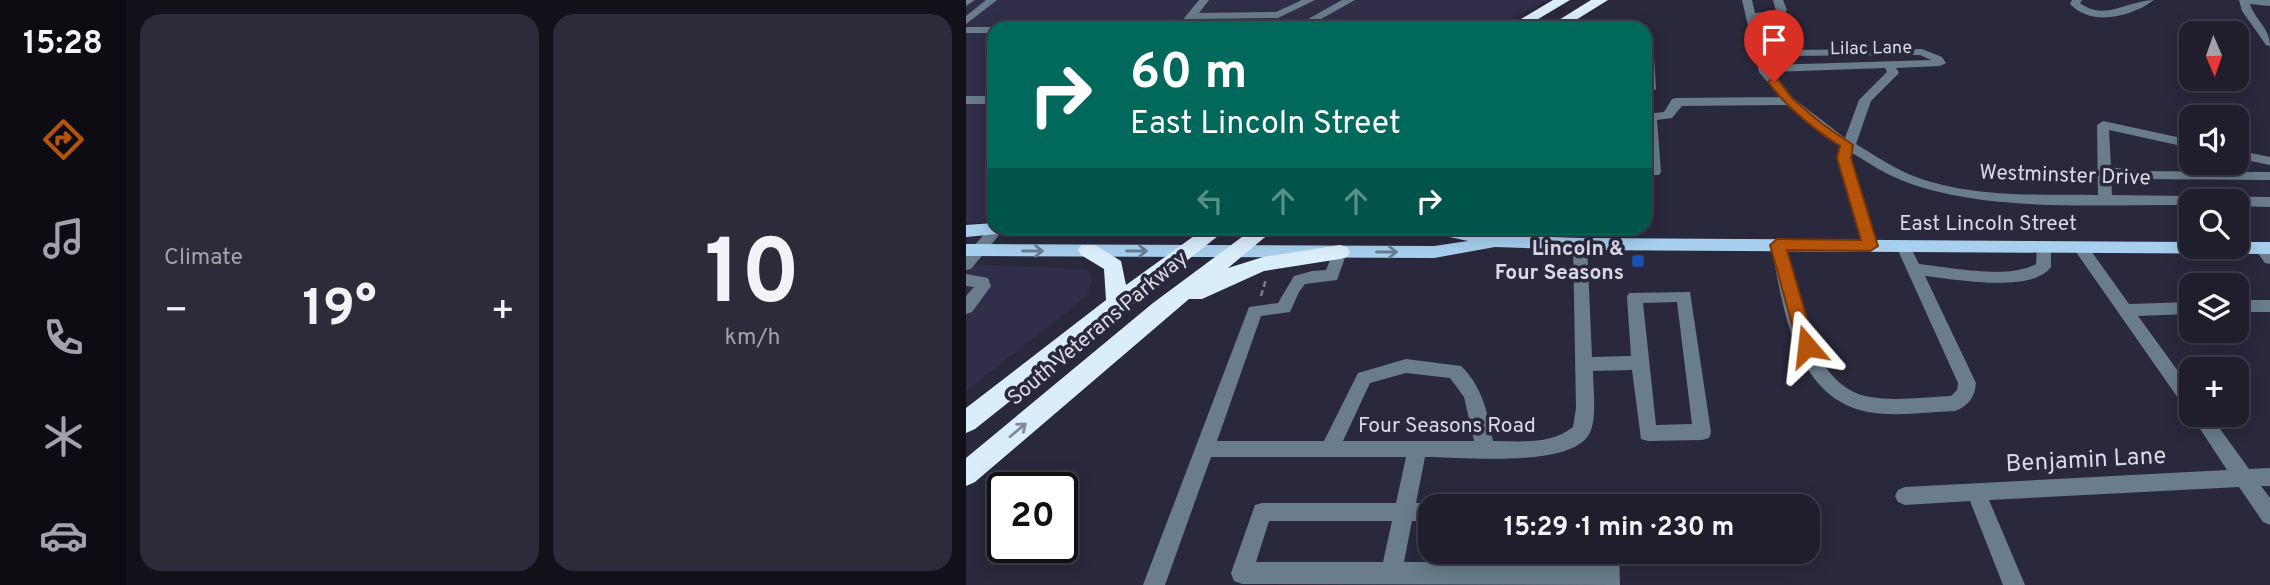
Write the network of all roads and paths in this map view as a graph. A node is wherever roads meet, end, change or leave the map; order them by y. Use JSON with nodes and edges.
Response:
{"nodes":[{"id":1,"x":970,"y":0,"type":"edge"},
{"id":2,"x":992,"y":0,"type":"edge"},
{"id":3,"x":1204,"y":0,"type":"edge"},
{"id":4,"x":1310,"y":0,"type":"edge"},
{"id":5,"x":1350,"y":0,"type":"edge"},
{"id":6,"x":1563,"y":0,"type":"edge"},
{"id":7,"x":1601,"y":0,"type":"edge"},
{"id":8,"x":1747,"y":0,"type":"edge"},
{"id":9,"x":1778,"y":0,"type":"edge"},
{"id":10,"x":2077,"y":0,"type":"edge"},
{"id":11,"x":2148,"y":0,"type":"edge"},
{"id":12,"x":2244,"y":0,"type":"edge"},
{"id":13,"x":966,"y":3,"type":"edge"},
{"id":14,"x":2270,"y":3,"type":"edge"},
{"id":15,"x":1191,"y":16,"type":"junction"},
{"id":16,"x":1751,"y":16,"type":"junction"},
{"id":17,"x":966,"y":21,"type":"edge"},
{"id":18,"x":1187,"y":21,"type":"edge"},
{"id":19,"x":1310,"y":21,"type":"edge"},
{"id":20,"x":1526,"y":21,"type":"edge"},
{"id":21,"x":1565,"y":21,"type":"edge"},
{"id":22,"x":966,"y":30,"type":"edge"},
{"id":23,"x":987,"y":30,"type":"edge"},
{"id":24,"x":2270,"y":43,"type":"edge"},
{"id":25,"x":1759,"y":53,"type":"junction"},
{"id":26,"x":1889,"y":66,"type":"junction"},
{"id":27,"x":1764,"y":69,"type":"junction"},
{"id":28,"x":1652,"y":90,"type":"edge"},
{"id":29,"x":966,"y":100,"type":"edge"},
{"id":30,"x":987,"y":100,"type":"edge"},
{"id":31,"x":1789,"y":101,"type":"junction"},
{"id":32,"x":1676,"y":102,"type":"junction"},
{"id":33,"x":1652,"y":117,"type":"edge"},
{"id":34,"x":2179,"y":141,"type":"edge"},
{"id":35,"x":1847,"y":145,"type":"junction"},
{"id":36,"x":1652,"y":154,"type":"edge"},
{"id":37,"x":2249,"y":157,"type":"edge"},
{"id":38,"x":2270,"y":161,"type":"edge"},
{"id":39,"x":2105,"y":170,"type":"junction"},
{"id":40,"x":1654,"y":172,"type":"dead end"},
{"id":41,"x":2270,"y":176,"type":"edge"},
{"id":42,"x":2105,"y":200,"type":"junction"},
{"id":43,"x":2179,"y":201,"type":"edge"},
{"id":44,"x":2249,"y":201,"type":"edge"},
{"id":45,"x":2270,"y":202,"type":"edge"},
{"id":46,"x":987,"y":229,"type":"edge"},
{"id":47,"x":966,"y":231,"type":"edge"},
{"id":48,"x":990,"y":235,"type":"edge"},
{"id":49,"x":1208,"y":235,"type":"edge"},
{"id":50,"x":1256,"y":235,"type":"edge"},
{"id":51,"x":1468,"y":235,"type":"edge"},
{"id":52,"x":1496,"y":241,"type":"junction"},
{"id":53,"x":1580,"y":244,"type":"junction"},
{"id":54,"x":1777,"y":245,"type":"junction"},
{"id":55,"x":1870,"y":246,"type":"junction"},
{"id":56,"x":1903,"y":246,"type":"junction"},
{"id":57,"x":2044,"y":247,"type":"junction"},
{"id":58,"x":2081,"y":248,"type":"junction"},
{"id":59,"x":972,"y":250,"type":"edge"},
{"id":60,"x":1088,"y":250,"type":"junction"},
{"id":61,"x":1186,"y":251,"type":"junction"},
{"id":62,"x":1236,"y":251,"type":"junction"},
{"id":63,"x":1340,"y":252,"type":"junction"},
{"id":64,"x":2267,"y":252,"type":"edge"},
{"id":65,"x":966,"y":265,"type":"edge"},
{"id":66,"x":1914,"y":269,"type":"junction"},
{"id":67,"x":1268,"y":271,"type":"dead end"},
{"id":68,"x":966,"y":280,"type":"edge"},
{"id":69,"x":1117,"y":303,"type":"junction"},
{"id":70,"x":2249,"y":306,"type":"edge"},
{"id":71,"x":2270,"y":306,"type":"edge"},
{"id":72,"x":966,"y":308,"type":"edge"},
{"id":73,"x":2179,"y":308,"type":"edge"},
{"id":74,"x":1161,"y":309,"type":"junction"},
{"id":75,"x":2125,"y":310,"type":"junction"},
{"id":76,"x":1255,"y":311,"type":"junction"},
{"id":77,"x":1640,"y":363,"type":"junction"},
{"id":78,"x":1584,"y":364,"type":"junction"},
{"id":79,"x":2179,"y":385,"type":"edge"},
{"id":80,"x":966,"y":422,"type":"edge"},
{"id":81,"x":2208,"y":427,"type":"edge"},
{"id":82,"x":1330,"y":448,"type":"junction"},
{"id":83,"x":1203,"y":449,"type":"junction"},
{"id":84,"x":1417,"y":449,"type":"junction"},
{"id":85,"x":1485,"y":449,"type":"junction"},
{"id":86,"x":966,"y":474,"type":"edge"},
{"id":87,"x":2270,"y":477,"type":"edge"},
{"id":88,"x":2245,"y":479,"type":"junction"},
{"id":89,"x":1976,"y":492,"type":"junction"},
{"id":90,"x":1905,"y":496,"type":"dead end"},
{"id":91,"x":1404,"y":512,"type":"junction"},
{"id":92,"x":1418,"y":512,"type":"edge"},
{"id":93,"x":2270,"y":515,"type":"edge"},
{"id":94,"x":1609,"y":570,"type":"edge"},
{"id":95,"x":1391,"y":573,"type":"junction"},
{"id":96,"x":1154,"y":585,"type":"edge"},
{"id":97,"x":2014,"y":585,"type":"edge"}],
"edges":[{"from":1,"to":13,"type":"street"},
{"from":2,"to":17,"type":"street"},
{"from":3,"to":15,"type":"street"},
{"from":4,"to":15,"type":"street"},
{"from":5,"to":19,"type":"street"},
{"from":6,"to":20,"type":"highway"},
{"from":7,"to":21,"type":"highway"},
{"from":8,"to":16,"type":"street","name":"Westminster Drive"},
{"from":9,"to":16,"type":"street"},
{"from":10,"to":11,"type":"street"},
{"from":12,"to":14,"type":"street"},
{"from":12,"to":24,"type":"street"},
{"from":15,"to":18,"type":"street"},
{"from":16,"to":25,"type":"street","name":"Westminster Drive"},
{"from":22,"to":23,"type":"street"},
{"from":25,"to":26,"type":"street","name":"Lilac Lane"},
{"from":25,"to":27,"type":"street","name":"Westminster Drive"},
{"from":26,"to":27,"type":"street","name":"Lilac Lane"},
{"from":26,"to":35,"type":"street"},
{"from":27,"to":31,"type":"street","name":"Westminster Drive"},
{"from":28,"to":32,"type":"street"},
{"from":29,"to":30,"type":"street"},
{"from":31,"to":32,"type":"street"},
{"from":31,"to":35,"type":"street","name":"Westminster Drive"},
{"from":32,"to":33,"type":"street"},
{"from":34,"to":39,"type":"street"},
{"from":35,"to":42,"type":"street","name":"Westminster Drive"},
{"from":35,"to":55,"type":"street"},
{"from":36,"to":40,"type":"street"},
{"from":37,"to":38,"type":"street"},
{"from":39,"to":41,"type":"street"},
{"from":39,"to":42,"type":"street"},
{"from":42,"to":43,"type":"street","name":"Westminster Drive"},
{"from":44,"to":45,"type":"street"},
{"from":46,"to":47,"type":"main road","name":"East Lincoln Street"},
{"from":48,"to":59,"type":"street"},
{"from":49,"to":61,"type":"highway","name":"South Veterans Parkway"},
{"from":50,"to":62,"type":"highway","name":"South Veterans Parkway"},
{"from":51,"to":52,"type":"main road","name":"East Lincoln Street"},
{"from":52,"to":53,"type":"main road","name":"East Lincoln Street"},
{"from":63,"to":52,"type":"main road","name":"East Lincoln Street","one_way":true},
{"from":53,"to":54,"type":"main road","name":"East Lincoln Street"},
{"from":53,"to":78,"type":"street","name":"Four Seasons Road"},
{"from":54,"to":55,"type":"main road","name":"East Lincoln Street"},
{"from":54,"to":66,"type":"street"},
{"from":55,"to":56,"type":"main road","name":"East Lincoln Street"},
{"from":56,"to":57,"type":"main road","name":"East Lincoln Street"},
{"from":56,"to":66,"type":"street"},
{"from":57,"to":58,"type":"main road","name":"East Lincoln Street"},
{"from":57,"to":66,"type":"street"},
{"from":58,"to":64,"type":"main road","name":"East Lincoln Street"},
{"from":58,"to":75,"type":"street"},
{"from":59,"to":60,"type":"main road","name":"East Lincoln Street","one_way":true},
{"from":59,"to":65,"type":"street"},
{"from":60,"to":61,"type":"main road","name":"East Lincoln Street","one_way":true},
{"from":60,"to":69,"type":"highway"},
{"from":61,"to":62,"type":"main road","name":"East Lincoln Street"},
{"from":61,"to":69,"type":"highway","name":"South Veterans Parkway"},
{"from":62,"to":63,"type":"main road","name":"East Lincoln Street"},
{"from":62,"to":74,"type":"highway","name":"South Veterans Parkway"},
{"from":63,"to":74,"type":"highway"},
{"from":63,"to":76,"type":"street"},
{"from":67,"to":76,"type":"path"},
{"from":68,"to":72,"type":"street"},
{"from":69,"to":80,"type":"highway","name":"South Veterans Parkway"},
{"from":70,"to":71,"type":"street"},
{"from":73,"to":75,"type":"street"},
{"from":86,"to":74,"type":"highway","name":"South Veterans Parkway","one_way":true},
{"from":75,"to":79,"type":"street"},
{"from":76,"to":83,"type":"street"},
{"from":77,"to":77,"type":"street"},
{"from":77,"to":78,"type":"street"},
{"from":78,"to":85,"type":"street","name":"Four Seasons Road"},
{"from":81,"to":88,"type":"street"},
{"from":82,"to":83,"type":"street","name":"Four Seasons Road"},
{"from":82,"to":84,"type":"street","name":"Four Seasons Road"},
{"from":82,"to":85,"type":"street"},
{"from":83,"to":96,"type":"street"},
{"from":84,"to":85,"type":"street","name":"Four Seasons Road"},
{"from":84,"to":91,"type":"street"},
{"from":87,"to":88,"type":"street","name":"Benjamin Lane"},
{"from":88,"to":89,"type":"street","name":"Benjamin Lane"},
{"from":88,"to":93,"type":"street"},
{"from":89,"to":90,"type":"street","name":"Benjamin Lane"},
{"from":89,"to":97,"type":"street"},
{"from":91,"to":92,"type":"street"},
{"from":91,"to":95,"type":"street"},
{"from":91,"to":95,"type":"street"},
{"from":94,"to":95,"type":"street"}]}
